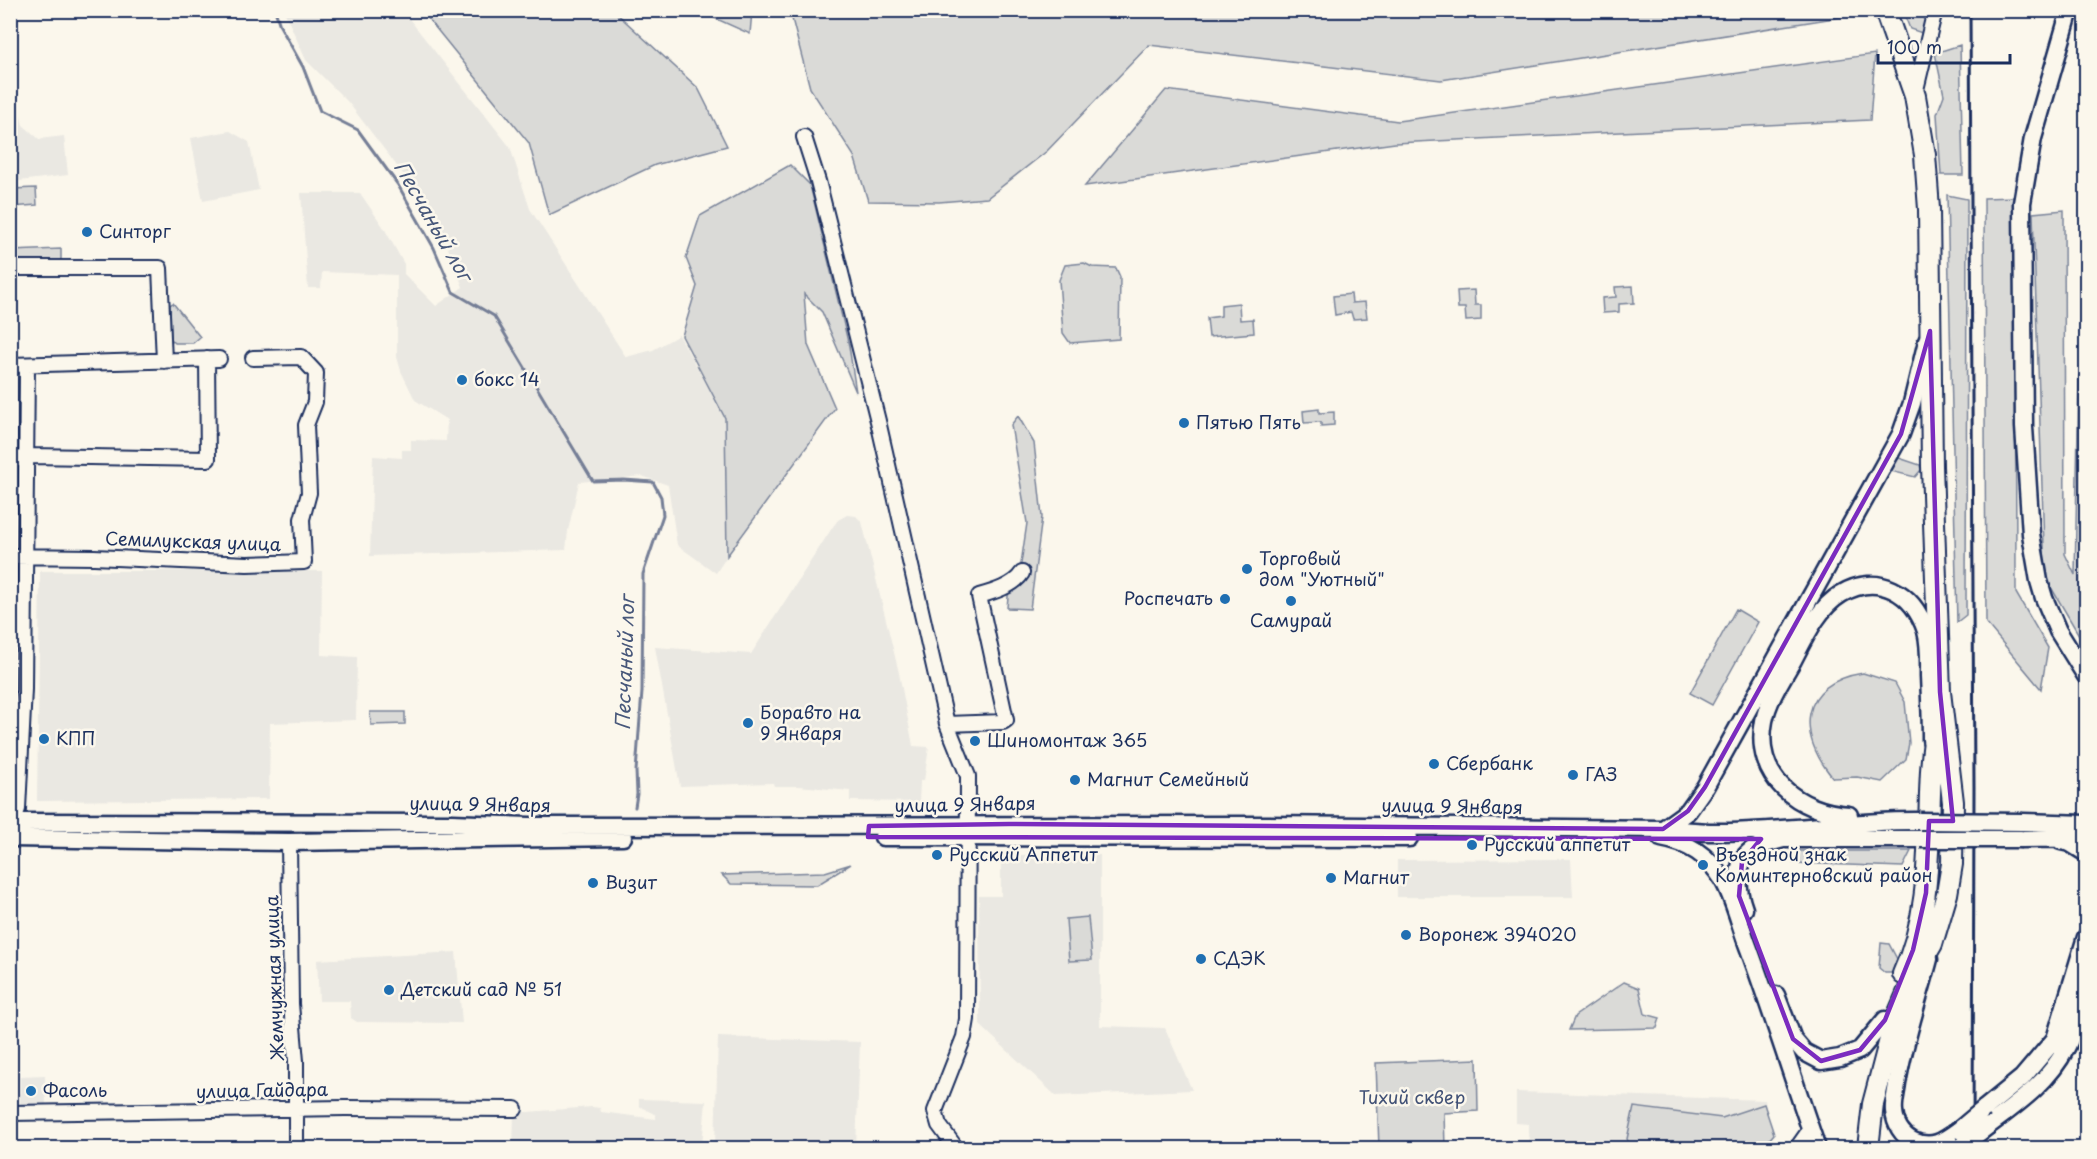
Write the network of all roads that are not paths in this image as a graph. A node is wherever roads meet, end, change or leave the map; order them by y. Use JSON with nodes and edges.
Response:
{"nodes":[{"id":1,"x":1885,"y":10,"type":"edge"},
{"id":2,"x":1935,"y":10,"type":"edge"},
{"id":3,"x":2070,"y":10,"type":"edge"},
{"id":4,"x":1915,"y":96,"type":"junction"},
{"id":5,"x":804,"y":137,"type":"dead end"},
{"id":6,"x":10,"y":268,"type":"edge"},
{"id":7,"x":1930,"y":332,"type":"junction"},
{"id":8,"x":253,"y":358,"type":"dead end"},
{"id":9,"x":164,"y":361,"type":"junction"},
{"id":10,"x":10,"y":365,"type":"edge"},
{"id":11,"x":27,"y":365,"type":"junction"},
{"id":12,"x":18,"y":459,"type":"edge"},
{"id":13,"x":17,"y":556,"type":"edge"},
{"id":14,"x":1022,"y":573,"type":"dead end"},
{"id":15,"x":2086,"y":676,"type":"edge"},
{"id":16,"x":1940,"y":692,"type":"junction"},
{"id":17,"x":947,"y":724,"type":"junction"},
{"id":18,"x":1931,"y":769,"type":"junction"},
{"id":19,"x":1913,"y":821,"type":"junction"},
{"id":20,"x":2081,"y":823,"type":"edge"},
{"id":21,"x":11,"y":828,"type":"edge"},
{"id":22,"x":869,"y":831,"type":"junction"},
{"id":23,"x":969,"y":831,"type":"junction"},
{"id":24,"x":1662,"y":833,"type":"junction"},
{"id":25,"x":1787,"y":838,"type":"junction"},
{"id":26,"x":2048,"y":838,"type":"junction"},
{"id":27,"x":2086,"y":838,"type":"edge"},
{"id":28,"x":289,"y":842,"type":"junction"},
{"id":29,"x":2086,"y":853,"type":"edge"},
{"id":30,"x":2086,"y":937,"type":"edge"},
{"id":31,"x":1932,"y":944,"type":"junction"},
{"id":32,"x":2086,"y":986,"type":"edge"},
{"id":33,"x":1884,"y":1020,"type":"junction"},
{"id":34,"x":296,"y":1109,"type":"junction"},
{"id":35,"x":514,"y":1109,"type":"dead end"},
{"id":36,"x":10,"y":1113,"type":"edge"},
{"id":37,"x":1808,"y":1123,"type":"junction"},
{"id":38,"x":1960,"y":1142,"type":"edge"},
{"id":39,"x":296,"y":1149,"type":"edge"},
{"id":40,"x":956,"y":1149,"type":"edge"},
{"id":41,"x":1797,"y":1149,"type":"edge"},
{"id":42,"x":1817,"y":1149,"type":"edge"},
{"id":43,"x":1858,"y":1149,"type":"edge"},
{"id":44,"x":1868,"y":1149,"type":"edge"}],
"edges":[{"from":1,"to":4,"type":"highway"},
{"from":2,"to":4,"type":"street"},
{"from":3,"to":15,"type":"main road"},
{"from":4,"to":7,"type":"highway"},
{"from":5,"to":17,"type":"street"},
{"from":6,"to":9,"type":"street"},
{"from":7,"to":16,"type":"highway"},
{"from":7,"to":24,"type":"main road"},
{"from":8,"to":13,"type":"street","name":"Семилукская улица"},
{"from":9,"to":11,"type":"street"},
{"from":9,"to":12,"type":"street"},
{"from":10,"to":11,"type":"street"},
{"from":11,"to":12,"type":"street"},
{"from":12,"to":13,"type":"street"},
{"from":13,"to":21,"type":"street"},
{"from":14,"to":17,"type":"street"},
{"from":16,"to":18,"type":"highway"},
{"from":16,"to":31,"type":"highway"},
{"from":17,"to":23,"type":"street"},
{"from":18,"to":19,"type":"main road"},
{"from":18,"to":33,"type":"highway"},
{"from":19,"to":20,"type":"main road","bridge":true},
{"from":19,"to":24,"type":"main road","name":"улица 9 Января"},
{"from":21,"to":22,"type":"main road","name":"улица 9 Января"},
{"from":21,"to":28,"type":"main road","name":"улица 9 Января"},
{"from":22,"to":23,"type":"main road","name":"улица 9 Января"},
{"from":22,"to":28,"type":"main road","name":"улица 9 Января"},
{"from":23,"to":24,"type":"main road","name":"улица 9 Января"},
{"from":23,"to":40,"type":"street"},
{"from":24,"to":25,"type":"main road","name":"улица 9 Января"},
{"from":24,"to":37,"type":"main road"},
{"from":25,"to":26,"type":"main road","name":"улица 9 Января","bridge":true},
{"from":25,"to":33,"type":"main road"},
{"from":26,"to":27,"type":"main road"},
{"from":26,"to":29,"type":"main road"},
{"from":28,"to":34,"type":"street","name":"Жемчужная улица"},
{"from":30,"to":38,"type":"main road","bridge":true},
{"from":31,"to":38,"type":"main road"},
{"from":31,"to":44,"type":"highway"},
{"from":32,"to":38,"type":"main road","bridge":true},
{"from":33,"to":43,"type":"highway"},
{"from":34,"to":35,"type":"street","name":"улица Гайдара"},
{"from":34,"to":36,"type":"street","name":"улица Гайдара"},
{"from":34,"to":39,"type":"street","name":"Жемчужная улица"},
{"from":37,"to":41,"type":"street"},
{"from":37,"to":42,"type":"main road"}]}
